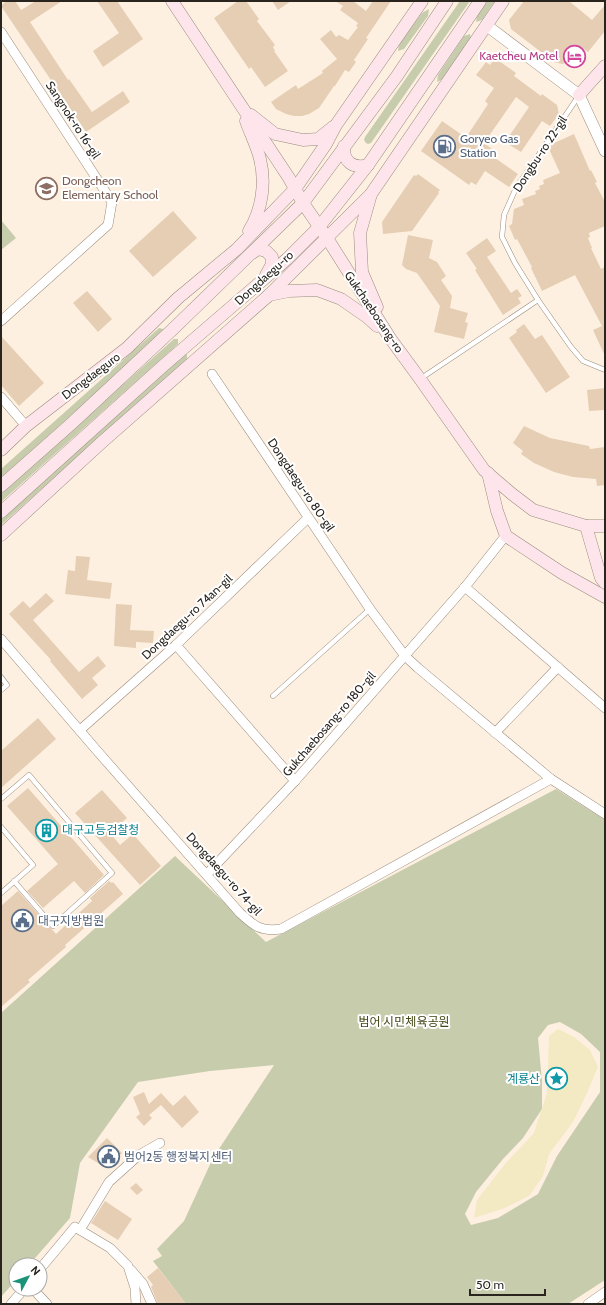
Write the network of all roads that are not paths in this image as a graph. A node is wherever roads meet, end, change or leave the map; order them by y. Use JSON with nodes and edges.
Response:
{"nodes":[{"id":1,"x":172,"y":1,"type":"edge"},
{"id":2,"x":422,"y":1,"type":"edge"},
{"id":3,"x":447,"y":1,"type":"edge"},
{"id":4,"x":480,"y":1,"type":"edge"},
{"id":5,"x":502,"y":1,"type":"edge"},
{"id":6,"x":486,"y":25,"type":"junction"},
{"id":7,"x":1,"y":32,"type":"edge"},
{"id":8,"x":605,"y":66,"type":"edge"},
{"id":9,"x":579,"y":95,"type":"junction"},
{"id":10,"x":241,"y":106,"type":"junction"},
{"id":11,"x":336,"y":125,"type":"junction"},
{"id":12,"x":344,"y":146,"type":"junction"},
{"id":13,"x":605,"y":151,"type":"edge"},
{"id":14,"x":368,"y":165,"type":"junction"},
{"id":15,"x":296,"y":189,"type":"junction"},
{"id":16,"x":371,"y":194,"type":"junction"},
{"id":17,"x":303,"y":203,"type":"junction"},
{"id":18,"x":319,"y":227,"type":"junction"},
{"id":19,"x":327,"y":238,"type":"junction"},
{"id":20,"x":237,"y":249,"type":"junction"},
{"id":21,"x":251,"y":253,"type":"junction"},
{"id":22,"x":262,"y":281,"type":"junction"},
{"id":23,"x":268,"y":296,"type":"junction"},
{"id":24,"x":538,"y":300,"type":"junction"},
{"id":25,"x":1,"y":321,"type":"edge"},
{"id":26,"x":390,"y":338,"type":"junction"},
{"id":27,"x":605,"y":370,"type":"edge"},
{"id":28,"x":212,"y":374,"type":"dead end"},
{"id":29,"x":420,"y":378,"type":"junction"},
{"id":30,"x":1,"y":397,"type":"edge"},
{"id":31,"x":26,"y":426,"type":"junction"},
{"id":32,"x":1,"y":450,"type":"edge"},
{"id":33,"x":488,"y":473,"type":"junction"},
{"id":34,"x":1,"y":486,"type":"edge"},
{"id":35,"x":1,"y":512,"type":"edge"},
{"id":36,"x":308,"y":518,"type":"junction"},
{"id":37,"x":586,"y":526,"type":"junction"},
{"id":38,"x":605,"y":526,"type":"edge"},
{"id":39,"x":1,"y":534,"type":"edge"},
{"id":40,"x":506,"y":536,"type":"junction"},
{"id":41,"x":605,"y":583,"type":"edge"},
{"id":42,"x":465,"y":587,"type":"junction"},
{"id":43,"x":605,"y":597,"type":"edge"},
{"id":44,"x":370,"y":609,"type":"junction"},
{"id":45,"x":1,"y":639,"type":"edge"},
{"id":46,"x":176,"y":645,"type":"junction"},
{"id":47,"x":405,"y":656,"type":"junction"},
{"id":48,"x":558,"y":667,"type":"junction"},
{"id":49,"x":1,"y":677,"type":"edge"},
{"id":50,"x":1,"y":690,"type":"edge"},
{"id":51,"x":273,"y":696,"type":"dead end"},
{"id":52,"x":605,"y":708,"type":"edge"},
{"id":53,"x":80,"y":730,"type":"junction"},
{"id":54,"x":495,"y":733,"type":"junction"},
{"id":55,"x":551,"y":779,"type":"junction"},
{"id":56,"x":296,"y":781,"type":"junction"},
{"id":57,"x":1,"y":799,"type":"edge"},
{"id":58,"x":605,"y":814,"type":"edge"},
{"id":59,"x":1,"y":827,"type":"edge"},
{"id":60,"x":207,"y":874,"type":"junction"},
{"id":61,"x":14,"y":881,"type":"junction"},
{"id":62,"x":1,"y":893,"type":"edge"},
{"id":63,"x":160,"y":1143,"type":"dead end"},
{"id":64,"x":80,"y":1230,"type":"junction"},
{"id":65,"x":48,"y":1259,"type":"edge"},
{"id":66,"x":128,"y":1266,"type":"junction"},
{"id":67,"x":605,"y":1292,"type":"edge"},
{"id":68,"x":136,"y":1304,"type":"edge"},
{"id":69,"x":152,"y":1304,"type":"edge"},
{"id":70,"x":588,"y":1304,"type":"edge"}],
"edges":[{"from":1,"to":10,"type":"main road","name":"Gukchaebosang-ro"},
{"from":2,"to":11,"type":"main road"},
{"from":3,"to":12,"type":"main road"},
{"from":4,"to":14,"type":"main road","name":"Dongdaegu-ro"},
{"from":5,"to":6,"type":"main road"},
{"from":6,"to":9,"type":"street"},
{"from":6,"to":16,"type":"main road"},
{"from":7,"to":25,"type":"street","name":"Sangnok-ro 16-gil"},
{"from":8,"to":9,"type":"main road","name":"Dongbu-ro 22-gil"},
{"from":9,"to":13,"type":"street"},
{"from":9,"to":24,"type":"lane","name":"Dongbu-ro 22-gil"},
{"from":10,"to":11,"type":"main road"},
{"from":10,"to":15,"type":"main road","name":"Gukchaebosang-ro"},
{"from":10,"to":20,"type":"main road"},
{"from":11,"to":15,"type":"main road"},
{"from":12,"to":14,"type":"main road"},
{"from":12,"to":17,"type":"main road"},
{"from":14,"to":18,"type":"main road","name":"Dongdaegu-ro"},
{"from":15,"to":17,"type":"main road","name":"Gukchaebosang-ro"},
{"from":15,"to":20,"type":"main road"},
{"from":16,"to":19,"type":"main road","name":"Dongdaegu-ro"},
{"from":16,"to":26,"type":"main road"},
{"from":17,"to":18,"type":"main road","name":"Gukchaebosang-ro"},
{"from":17,"to":21,"type":"main road"},
{"from":18,"to":19,"type":"main road","name":"Gukchaebosang-ro"},
{"from":18,"to":22,"type":"main road","name":"Dongdaegu-ro"},
{"from":19,"to":23,"type":"main road","name":"Dongdaegu-ro"},
{"from":19,"to":26,"type":"main road","name":"Gukchaebosang-ro"},
{"from":20,"to":31,"type":"main road","name":"Dongdaeguro"},
{"from":21,"to":22,"type":"main road"},
{"from":21,"to":34,"type":"main road"},
{"from":22,"to":35,"type":"main road","name":"Dongdaegu-ro"},
{"from":23,"to":26,"type":"main road"},
{"from":23,"to":39,"type":"main road","name":"Dongdaegu-ro"},
{"from":24,"to":27,"type":"lane","name":"Dongbu-ro 22-gil"},
{"from":24,"to":29,"type":"lane"},
{"from":26,"to":29,"type":"main road","name":"Gukchaebosang-ro"},
{"from":28,"to":36,"type":"street","name":"Dongdaegu-ro 80-gil"},
{"from":29,"to":33,"type":"main road","name":"Gukchaebosang-ro"},
{"from":30,"to":31,"type":"street"},
{"from":31,"to":32,"type":"main road","name":"Dongdaeguro"},
{"from":33,"to":37,"type":"main road","name":"Gukchaebosang-ro"},
{"from":33,"to":40,"type":"main road"},
{"from":36,"to":44,"type":"street","name":"Dongdaegu-ro 80-gil"},
{"from":36,"to":46,"type":"street","name":"Dongdaegu-ro 74an-gil"},
{"from":37,"to":38,"type":"main road","name":"Gukchaebosang-ro"},
{"from":37,"to":41,"type":"main road"},
{"from":40,"to":42,"type":"street","name":"Gukchaebosang-ro 180-gil"},
{"from":40,"to":43,"type":"main road"},
{"from":42,"to":47,"type":"street","name":"Gukchaebosang-ro 180-gil"},
{"from":42,"to":48,"type":"street"},
{"from":44,"to":47,"type":"street","name":"Dongdaegu-ro 80-gil"},
{"from":44,"to":51,"type":"lane"},
{"from":45,"to":53,"type":"street","name":"Dongdaegu-ro 74-gil"},
{"from":46,"to":53,"type":"street","name":"Dongdaegu-ro 74an-gil"},
{"from":46,"to":56,"type":"street"},
{"from":47,"to":54,"type":"street","name":"Dongdaegu-ro 80-gil"},
{"from":47,"to":56,"type":"street","name":"Gukchaebosang-ro 180-gil"},
{"from":48,"to":52,"type":"street"},
{"from":48,"to":54,"type":"street"},
{"from":49,"to":50,"type":"lane"},
{"from":53,"to":60,"type":"street","name":"Dongdaegu-ro 74-gil"},
{"from":54,"to":55,"type":"street","name":"Dongdaegu-ro 80-gil"},
{"from":55,"to":58,"type":"street","name":"Dongdaegu-ro 80-gil"},
{"from":55,"to":60,"type":"street","name":"Dongdaegu-ro 74-gil"},
{"from":56,"to":60,"type":"street","name":"Gukchaebosang-ro 180-gil"},
{"from":57,"to":61,"type":"lane"},
{"from":59,"to":61,"type":"lane"},
{"from":61,"to":62,"type":"lane"},
{"from":63,"to":64,"type":"street"},
{"from":64,"to":65,"type":"street"},
{"from":64,"to":66,"type":"street"},
{"from":66,"to":68,"type":"street"},
{"from":66,"to":69,"type":"street"},
{"from":67,"to":70,"type":"street"}]}
